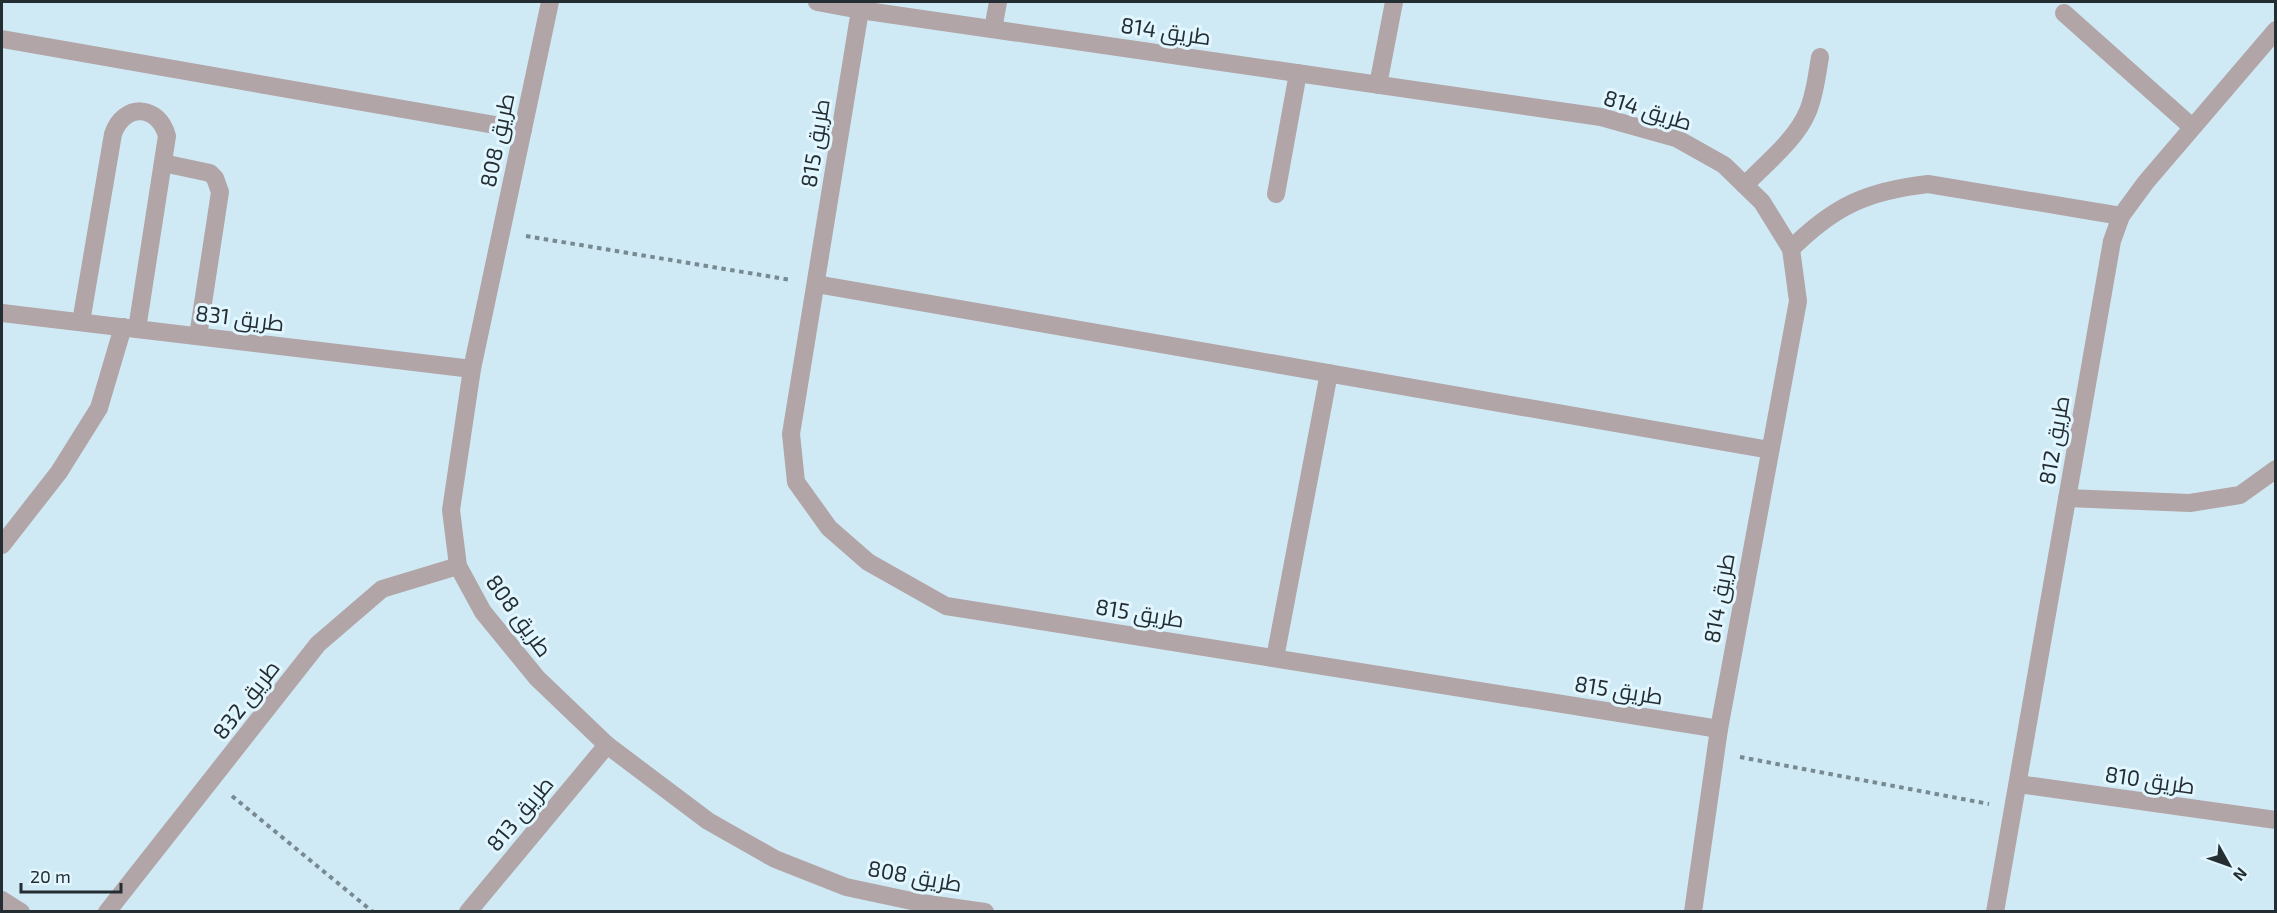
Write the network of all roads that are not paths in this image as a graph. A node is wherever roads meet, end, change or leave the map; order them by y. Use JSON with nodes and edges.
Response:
{"nodes":[{"id":1,"x":550,"y":2,"type":"edge"},
{"id":2,"x":818,"y":2,"type":"edge"},
{"id":3,"x":998,"y":2,"type":"edge"},
{"id":4,"x":1394,"y":2,"type":"edge"},
{"id":5,"x":860,"y":10,"type":"junction"},
{"id":6,"x":2064,"y":14,"type":"dead end"},
{"id":7,"x":993,"y":29,"type":"junction"},
{"id":8,"x":2276,"y":30,"type":"edge"},
{"id":9,"x":2,"y":39,"type":"edge"},
{"id":10,"x":1820,"y":57,"type":"dead end"},
{"id":11,"x":1298,"y":73,"type":"junction"},
{"id":12,"x":1378,"y":85,"type":"junction"},
{"id":13,"x":2192,"y":127,"type":"junction"},
{"id":14,"x":523,"y":130,"type":"junction"},
{"id":15,"x":164,"y":163,"type":"junction"},
{"id":16,"x":1744,"y":185,"type":"junction"},
{"id":17,"x":1276,"y":194,"type":"dead end"},
{"id":18,"x":2121,"y":216,"type":"junction"},
{"id":19,"x":1791,"y":249,"type":"junction"},
{"id":20,"x":816,"y":284,"type":"junction"},
{"id":21,"x":2,"y":313,"type":"edge"},
{"id":22,"x":81,"y":322,"type":"junction"},
{"id":23,"x":130,"y":328,"type":"junction"},
{"id":24,"x":198,"y":336,"type":"junction"},
{"id":25,"x":472,"y":369,"type":"junction"},
{"id":26,"x":1329,"y":373,"type":"junction"},
{"id":27,"x":1770,"y":450,"type":"junction"},
{"id":28,"x":2276,"y":470,"type":"edge"},
{"id":29,"x":2067,"y":498,"type":"junction"},
{"id":30,"x":2,"y":544,"type":"edge"},
{"id":31,"x":458,"y":566,"type":"junction"},
{"id":32,"x":1275,"y":658,"type":"junction"},
{"id":33,"x":1719,"y":729,"type":"junction"},
{"id":34,"x":607,"y":745,"type":"junction"},
{"id":35,"x":2018,"y":784,"type":"junction"},
{"id":36,"x":2276,"y":820,"type":"edge"},
{"id":37,"x":2,"y":900,"type":"edge"},
{"id":38,"x":21,"y":912,"type":"edge"},
{"id":39,"x":107,"y":912,"type":"edge"},
{"id":40,"x":468,"y":912,"type":"edge"},
{"id":41,"x":985,"y":912,"type":"edge"},
{"id":42,"x":1693,"y":912,"type":"edge"},
{"id":43,"x":1995,"y":912,"type":"edge"}],
"edges":[{"from":1,"to":14,"type":"street","name":"طريق 808"},
{"from":2,"to":5,"type":"street","name":"طريق 814"},
{"from":3,"to":7,"type":"street"},
{"from":4,"to":12,"type":"street"},
{"from":5,"to":7,"type":"street","name":"طريق 814"},
{"from":5,"to":20,"type":"street","name":"طريق 815"},
{"from":6,"to":13,"type":"street"},
{"from":7,"to":11,"type":"street","name":"طريق 814"},
{"from":8,"to":13,"type":"street","name":"طريق 812"},
{"from":9,"to":14,"type":"street"},
{"from":10,"to":16,"type":"street"},
{"from":11,"to":12,"type":"street","name":"طريق 814"},
{"from":11,"to":17,"type":"street"},
{"from":12,"to":16,"type":"street","name":"طريق 814"},
{"from":13,"to":18,"type":"street","name":"طريق 812"},
{"from":14,"to":25,"type":"street","name":"طريق 808"},
{"from":15,"to":22,"type":"street"},
{"from":15,"to":23,"type":"street"},
{"from":15,"to":24,"type":"street"},
{"from":16,"to":19,"type":"street","name":"طريق 814"},
{"from":18,"to":19,"type":"street"},
{"from":18,"to":29,"type":"street","name":"طريق 812"},
{"from":19,"to":27,"type":"street","name":"طريق 814"},
{"from":20,"to":26,"type":"street"},
{"from":20,"to":32,"type":"street","name":"طريق 815"},
{"from":21,"to":22,"type":"street","name":"طريق 831"},
{"from":22,"to":23,"type":"street","name":"طريق 831"},
{"from":23,"to":24,"type":"street","name":"طريق 831"},
{"from":23,"to":30,"type":"street"},
{"from":24,"to":25,"type":"street","name":"طريق 831"},
{"from":25,"to":31,"type":"street","name":"طريق 808"},
{"from":26,"to":27,"type":"street"},
{"from":26,"to":32,"type":"street"},
{"from":27,"to":33,"type":"street","name":"طريق 814"},
{"from":28,"to":29,"type":"street"},
{"from":29,"to":35,"type":"street","name":"طريق 812"},
{"from":31,"to":34,"type":"street","name":"طريق 808"},
{"from":31,"to":39,"type":"street","name":"طريق 832"},
{"from":32,"to":33,"type":"street","name":"طريق 815"},
{"from":33,"to":42,"type":"street","name":"طريق 814"},
{"from":34,"to":40,"type":"street","name":"طريق 813"},
{"from":34,"to":41,"type":"street","name":"طريق 808"},
{"from":35,"to":36,"type":"street","name":"طريق 810"},
{"from":35,"to":43,"type":"street","name":"طريق 812"},
{"from":37,"to":38,"type":"street"}]}
